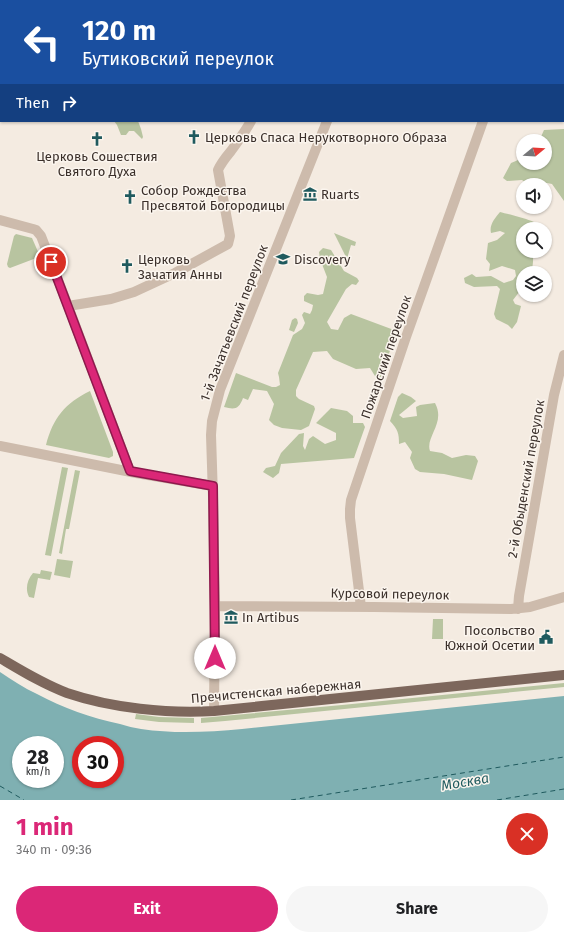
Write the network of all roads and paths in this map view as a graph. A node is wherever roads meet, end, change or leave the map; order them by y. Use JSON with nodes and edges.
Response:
{"nodes":[{"id":1,"x":251,"y":122,"type":"edge"},
{"id":2,"x":327,"y":122,"type":"edge"},
{"id":3,"x":484,"y":122,"type":"edge"},
{"id":4,"x":0,"y":220,"type":"edge"},
{"id":5,"x":68,"y":306,"type":"junction"},
{"id":6,"x":564,"y":355,"type":"edge"},
{"id":7,"x":0,"y":446,"type":"edge"},
{"id":8,"x":130,"y":471,"type":"junction"},
{"id":9,"x":213,"y":486,"type":"junction"},
{"id":10,"x":564,"y":597,"type":"edge"},
{"id":11,"x":215,"y":606,"type":"junction"},
{"id":12,"x":361,"y":607,"type":"junction"},
{"id":13,"x":518,"y":609,"type":"junction"},
{"id":14,"x":0,"y":658,"type":"edge"},
{"id":15,"x":564,"y":675,"type":"edge"},
{"id":16,"x":214,"y":711,"type":"junction"}],
"edges":[{"from":1,"to":5,"type":"street"},
{"from":2,"to":9,"type":"street","name":"1-й Зачатьевский переулок"},
{"from":3,"to":12,"type":"street","name":"Пожарский переулок"},
{"from":4,"to":5,"type":"street"},
{"from":5,"to":8,"type":"street"},
{"from":6,"to":13,"type":"street","name":"2-й Обыденский переулок"},
{"from":7,"to":8,"type":"street"},
{"from":8,"to":9,"type":"street"},
{"from":9,"to":11,"type":"street","name":"1-й Зачатьевский переулок"},
{"from":10,"to":13,"type":"street","name":"Курсовой переулок"},
{"from":11,"to":12,"type":"street","name":"Курсовой переулок"},
{"from":11,"to":16,"type":"street","name":"1-й Зачатьевский переулок"},
{"from":12,"to":13,"type":"street","name":"Курсовой переулок"},
{"from":14,"to":16,"type":"main road","name":"Пречистенская набережная"},
{"from":15,"to":16,"type":"main road","name":"Пречистенская набережная"}]}
